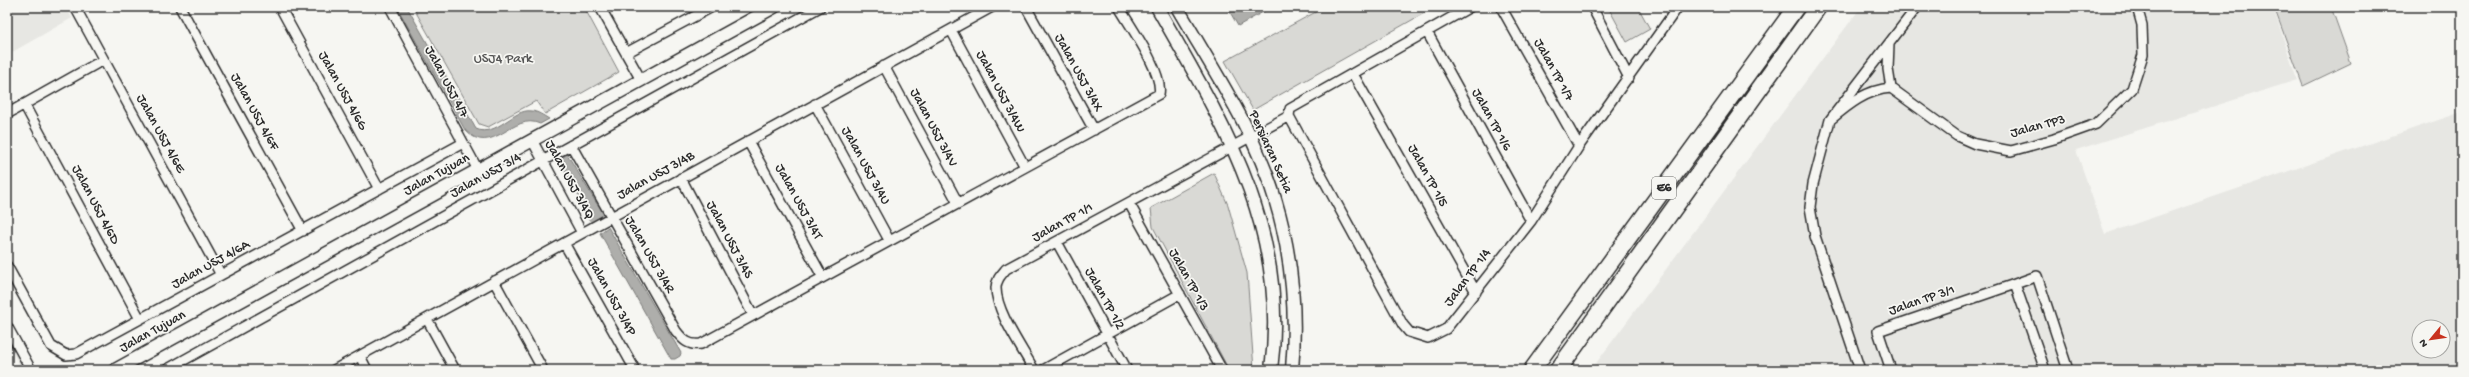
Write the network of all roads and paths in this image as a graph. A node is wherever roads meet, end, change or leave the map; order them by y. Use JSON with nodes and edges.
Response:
{"nodes":[{"id":1,"x":75,"y":7,"type":"edge"},
{"id":2,"x":180,"y":7,"type":"edge"},
{"id":3,"x":280,"y":7,"type":"edge"},
{"id":4,"x":390,"y":7,"type":"edge"},
{"id":5,"x":600,"y":7,"type":"edge"},
{"id":6,"x":712,"y":7,"type":"edge"},
{"id":7,"x":774,"y":7,"type":"edge"},
{"id":8,"x":820,"y":7,"type":"edge"},
{"id":9,"x":992,"y":7,"type":"edge"},
{"id":10,"x":1026,"y":7,"type":"edge"},
{"id":11,"x":1119,"y":7,"type":"edge"},
{"id":12,"x":1157,"y":7,"type":"edge"},
{"id":13,"x":1177,"y":7,"type":"edge"},
{"id":14,"x":1470,"y":7,"type":"edge"},
{"id":15,"x":1501,"y":7,"type":"edge"},
{"id":16,"x":1592,"y":7,"type":"edge"},
{"id":17,"x":1678,"y":7,"type":"edge"},
{"id":18,"x":1796,"y":7,"type":"edge"},
{"id":19,"x":1818,"y":7,"type":"edge"},
{"id":20,"x":1917,"y":7,"type":"edge"},
{"id":21,"x":2137,"y":7,"type":"edge"},
{"id":22,"x":701,"y":10,"type":"edge"},
{"id":23,"x":950,"y":30,"type":"junction"},
{"id":24,"x":1427,"y":32,"type":"junction"},
{"id":25,"x":1889,"y":44,"type":"junction"},
{"id":26,"x":626,"y":53,"type":"junction"},
{"id":27,"x":104,"y":60,"type":"junction"},
{"id":28,"x":884,"y":66,"type":"junction"},
{"id":29,"x":1353,"y":74,"type":"junction"},
{"id":30,"x":1629,"y":78,"type":"junction"},
{"id":31,"x":641,"y":80,"type":"junction"},
{"id":32,"x":1891,"y":88,"type":"junction"},
{"id":33,"x":24,"y":104,"type":"junction"},
{"id":34,"x":815,"y":104,"type":"junction"},
{"id":35,"x":7,"y":114,"type":"edge"},
{"id":36,"x":1289,"y":116,"type":"junction"},
{"id":37,"x":1830,"y":120,"type":"junction"},
{"id":38,"x":1094,"y":130,"type":"junction"},
{"id":39,"x":1250,"y":137,"type":"junction"},
{"id":40,"x":532,"y":140,"type":"junction"},
{"id":41,"x":748,"y":141,"type":"junction"},
{"id":42,"x":463,"y":143,"type":"junction"},
{"id":43,"x":571,"y":145,"type":"junction"},
{"id":44,"x":1234,"y":146,"type":"junction"},
{"id":45,"x":1579,"y":146,"type":"junction"},
{"id":46,"x":543,"y":161,"type":"junction"},
{"id":47,"x":1024,"y":167,"type":"junction"},
{"id":48,"x":478,"y":170,"type":"junction"},
{"id":49,"x":681,"y":178,"type":"junction"},
{"id":50,"x":379,"y":189,"type":"junction"},
{"id":51,"x":958,"y":203,"type":"junction"},
{"id":52,"x":1129,"y":203,"type":"junction"},
{"id":53,"x":611,"y":216,"type":"junction"},
{"id":54,"x":1530,"y":221,"type":"junction"},
{"id":55,"x":303,"y":231,"type":"junction"},
{"id":56,"x":582,"y":233,"type":"junction"},
{"id":57,"x":889,"y":240,"type":"junction"},
{"id":58,"x":1057,"y":242,"type":"junction"},
{"id":59,"x":564,"y":243,"type":"junction"},
{"id":60,"x":7,"y":266,"type":"edge"},
{"id":61,"x":221,"y":275,"type":"junction"},
{"id":62,"x":822,"y":276,"type":"junction"},
{"id":63,"x":494,"y":281,"type":"junction"},
{"id":64,"x":2015,"y":284,"type":"junction"},
{"id":65,"x":1476,"y":292,"type":"junction"},
{"id":66,"x":1180,"y":294,"type":"junction"},
{"id":67,"x":753,"y":315,"type":"junction"},
{"id":68,"x":427,"y":319,"type":"junction"},
{"id":69,"x":140,"y":320,"type":"junction"},
{"id":70,"x":7,"y":326,"type":"edge"},
{"id":71,"x":1108,"y":334,"type":"junction"},
{"id":72,"x":360,"y":356,"type":"junction"},
{"id":73,"x":633,"y":366,"type":"dead end"},
{"id":74,"x":31,"y":370,"type":"edge"},
{"id":75,"x":115,"y":370,"type":"edge"},
{"id":76,"x":166,"y":370,"type":"edge"},
{"id":77,"x":334,"y":370,"type":"edge"},
{"id":78,"x":367,"y":370,"type":"edge"},
{"id":79,"x":455,"y":370,"type":"edge"},
{"id":80,"x":543,"y":370,"type":"edge"},
{"id":81,"x":1034,"y":370,"type":"edge"},
{"id":82,"x":1043,"y":370,"type":"edge"},
{"id":83,"x":1127,"y":370,"type":"edge"},
{"id":84,"x":1222,"y":370,"type":"edge"},
{"id":85,"x":1271,"y":370,"type":"edge"},
{"id":86,"x":1292,"y":370,"type":"edge"},
{"id":87,"x":1532,"y":370,"type":"edge"},
{"id":88,"x":1558,"y":370,"type":"edge"},
{"id":89,"x":1860,"y":370,"type":"edge"},
{"id":90,"x":1891,"y":370,"type":"edge"},
{"id":91,"x":2045,"y":370,"type":"edge"},
{"id":92,"x":2068,"y":370,"type":"edge"}],
"edges":[{"from":1,"to":27,"type":"street","name":"Jalan USJ 4/6E"},
{"from":2,"to":55,"type":"street","name":"Jalan USJ 4/6F"},
{"from":3,"to":50,"type":"street","name":"Jalan USJ 4/6G"},
{"from":4,"to":42,"type":"street","name":"Jalan USJ 4/7"},
{"from":5,"to":26,"type":"street"},
{"from":6,"to":22,"type":"street"},
{"from":7,"to":31,"type":"main road","name":"Jalan Tujuan"},
{"from":8,"to":43,"type":"street","name":"Jalan USJ 3/4"},
{"from":9,"to":23,"type":"street","name":"Jalan USJ 3/4B"},
{"from":10,"to":38,"type":"street","name":"Jalan USJ 3/4X"},
{"from":11,"to":38,"type":"street"},
{"from":12,"to":44,"type":"main road"},
{"from":13,"to":39,"type":"main road","name":"Persiaran Setia"},
{"from":14,"to":24,"type":"street"},
{"from":15,"to":45,"type":"street","name":"Jalan TP 1/7"},
{"from":16,"to":30,"type":"street"},
{"from":17,"to":30,"type":"street","name":"Jalan TP 1/4"},
{"from":18,"to":87,"type":"highway","number":"E6"},
{"from":19,"to":88,"type":"highway","number":"E6"},
{"from":20,"to":25,"type":"street"},
{"from":21,"to":32,"type":"street","name":"Jalan TP3"},
{"from":22,"to":26,"type":"street"},
{"from":23,"to":28,"type":"street","name":"Jalan USJ 3/4B"},
{"from":23,"to":47,"type":"street","name":"Jalan USJ 3/4W"},
{"from":24,"to":29,"type":"street"},
{"from":24,"to":54,"type":"street","name":"Jalan TP 1/6"},
{"from":25,"to":32,"type":"street"},
{"from":25,"to":37,"type":"street"},
{"from":26,"to":31,"type":"street"},
{"from":27,"to":33,"type":"street"},
{"from":27,"to":61,"type":"street","name":"Jalan USJ 4/6E"},
{"from":28,"to":34,"type":"street","name":"Jalan USJ 3/4B"},
{"from":28,"to":51,"type":"street","name":"Jalan USJ 3/4V"},
{"from":29,"to":36,"type":"street"},
{"from":29,"to":65,"type":"street","name":"Jalan TP 1/5"},
{"from":30,"to":45,"type":"street","name":"Jalan TP 1/4"},
{"from":31,"to":40,"type":"main road","name":"Jalan Tujuan"},
{"from":32,"to":37,"type":"street"},
{"from":33,"to":35,"type":"street"},
{"from":33,"to":69,"type":"street","name":"Jalan USJ 4/6D"},
{"from":34,"to":41,"type":"street","name":"Jalan USJ 3/4B"},
{"from":34,"to":57,"type":"street","name":"Jalan USJ 3/4U"},
{"from":36,"to":39,"type":"street"},
{"from":36,"to":65,"type":"street","name":"Jalan TP 1/4"},
{"from":37,"to":89,"type":"street"},
{"from":38,"to":47,"type":"street"},
{"from":39,"to":44,"type":"street","name":"Jalan TP 1/1"},
{"from":39,"to":86,"type":"main road","name":"Persiaran Setia"},
{"from":40,"to":46,"type":"street","name":"Jalan USJ 3/4Q"},
{"from":40,"to":48,"type":"main road","name":"Jalan Tujuan"},
{"from":41,"to":49,"type":"street","name":"Jalan USJ 3/4B"},
{"from":41,"to":62,"type":"street","name":"Jalan USJ 3/4T"},
{"from":42,"to":48,"type":"street","name":"Jalan USJ 4/7"},
{"from":42,"to":50,"type":"street","name":"Jalan USJ 4/6A"},
{"from":43,"to":46,"type":"street","name":"Jalan USJ 3/4"},
{"from":43,"to":53,"type":"street","name":"Jalan USJ 3/4R"},
{"from":44,"to":52,"type":"street","name":"Jalan TP 1/1"},
{"from":44,"to":85,"type":"main road"},
{"from":45,"to":54,"type":"street","name":"Jalan TP 1/4"},
{"from":46,"to":56,"type":"street","name":"Jalan USJ 3/4Q"},
{"from":46,"to":76,"type":"street","name":"Jalan USJ 3/4"},
{"from":47,"to":51,"type":"street"},
{"from":48,"to":75,"type":"main road","name":"Jalan Tujuan"},
{"from":49,"to":53,"type":"street","name":"Jalan USJ 3/4B"},
{"from":49,"to":67,"type":"street","name":"Jalan USJ 3/4S"},
{"from":50,"to":55,"type":"street","name":"Jalan USJ 4/6A"},
{"from":51,"to":57,"type":"street"},
{"from":52,"to":58,"type":"street","name":"Jalan TP 1/1"},
{"from":52,"to":66,"type":"street","name":"Jalan TP 1/3"},
{"from":53,"to":56,"type":"street","name":"Jalan USJ 3/4B"},
{"from":53,"to":67,"type":"street","name":"Jalan USJ 3/4R"},
{"from":54,"to":65,"type":"street","name":"Jalan TP 1/4"},
{"from":55,"to":61,"type":"street","name":"Jalan USJ 4/6A"},
{"from":56,"to":59,"type":"street","name":"Jalan USJ 3/4B"},
{"from":57,"to":62,"type":"street"},
{"from":58,"to":71,"type":"street","name":"Jalan TP 1/2"},
{"from":58,"to":81,"type":"street","name":"Jalan TP 1/1"},
{"from":59,"to":63,"type":"street","name":"Jalan USJ 3/4B"},
{"from":59,"to":73,"type":"street","name":"Jalan USJ 3/4P"},
{"from":60,"to":69,"type":"street","name":"Jalan USJ 4/6A"},
{"from":61,"to":69,"type":"street","name":"Jalan USJ 4/6A"},
{"from":62,"to":67,"type":"street"},
{"from":63,"to":68,"type":"street","name":"Jalan USJ 3/4B"},
{"from":63,"to":80,"type":"street"},
{"from":64,"to":90,"type":"street","name":"Jalan TP 3/1"},
{"from":64,"to":91,"type":"street"},
{"from":64,"to":92,"type":"street"},
{"from":66,"to":71,"type":"street"},
{"from":66,"to":84,"type":"street","name":"Jalan TP 1/3"},
{"from":68,"to":72,"type":"street","name":"Jalan USJ 3/4B"},
{"from":68,"to":79,"type":"street"},
{"from":70,"to":74,"type":"street"},
{"from":71,"to":82,"type":"street"},
{"from":71,"to":83,"type":"street","name":"Jalan TP 1/2"},
{"from":72,"to":77,"type":"street","name":"Jalan USJ 3/4B"},
{"from":72,"to":78,"type":"street"}]}
